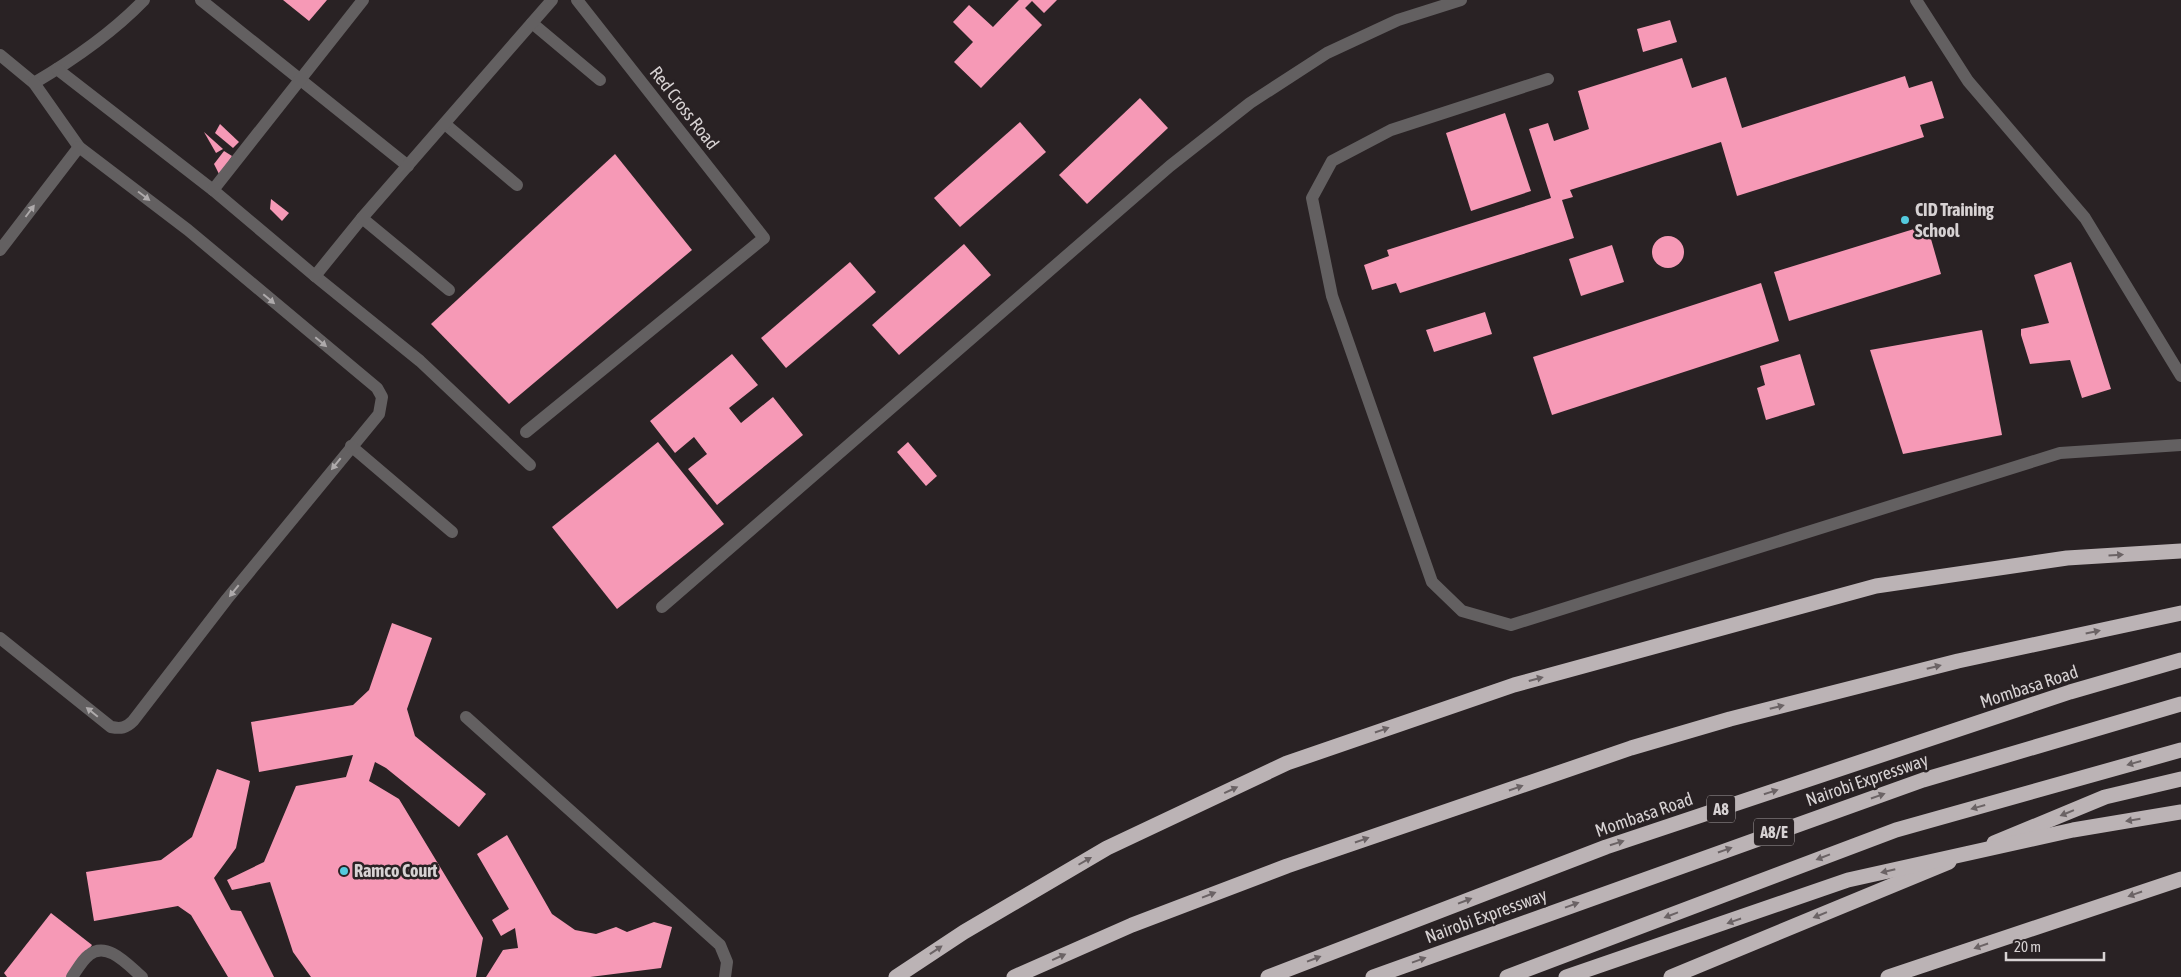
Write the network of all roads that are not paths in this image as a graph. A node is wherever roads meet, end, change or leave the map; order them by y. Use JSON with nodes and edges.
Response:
{"nodes":[{"id":1,"x":144,"y":0,"type":"edge"},
{"id":2,"x":201,"y":0,"type":"edge"},
{"id":3,"x":363,"y":0,"type":"edge"},
{"id":4,"x":552,"y":0,"type":"edge"},
{"id":5,"x":577,"y":0,"type":"edge"},
{"id":6,"x":1461,"y":0,"type":"edge"},
{"id":7,"x":1916,"y":0,"type":"edge"},
{"id":8,"x":532,"y":23,"type":"junction"},
{"id":9,"x":0,"y":55,"type":"edge"},
{"id":10,"x":57,"y":69,"type":"junction"},
{"id":11,"x":300,"y":79,"type":"junction"},
{"id":12,"x":1548,"y":79,"type":"dead end"},
{"id":13,"x":600,"y":80,"type":"dead end"},
{"id":14,"x":34,"y":84,"type":"junction"},
{"id":15,"x":445,"y":124,"type":"junction"},
{"id":16,"x":79,"y":147,"type":"junction"},
{"id":17,"x":408,"y":166,"type":"junction"},
{"id":18,"x":518,"y":185,"type":"dead end"},
{"id":19,"x":213,"y":190,"type":"junction"},
{"id":20,"x":362,"y":218,"type":"junction"},
{"id":21,"x":0,"y":250,"type":"edge"},
{"id":22,"x":315,"y":276,"type":"junction"},
{"id":23,"x":449,"y":290,"type":"dead end"},
{"id":24,"x":2181,"y":376,"type":"edge"},
{"id":25,"x":526,"y":432,"type":"dead end"},
{"id":26,"x":2181,"y":445,"type":"edge"},
{"id":27,"x":351,"y":446,"type":"junction"},
{"id":28,"x":530,"y":465,"type":"dead end"},
{"id":29,"x":452,"y":532,"type":"dead end"},
{"id":30,"x":2181,"y":551,"type":"edge"},
{"id":31,"x":662,"y":607,"type":"dead end"},
{"id":32,"x":2181,"y":613,"type":"edge"},
{"id":33,"x":0,"y":638,"type":"edge"},
{"id":34,"x":2181,"y":660,"type":"edge"},
{"id":35,"x":2181,"y":704,"type":"edge"},
{"id":36,"x":466,"y":717,"type":"dead end"},
{"id":37,"x":2181,"y":750,"type":"edge"},
{"id":38,"x":2181,"y":779,"type":"edge"},
{"id":39,"x":2181,"y":812,"type":"edge"},
{"id":40,"x":2181,"y":879,"type":"edge"},
{"id":41,"x":72,"y":977,"type":"edge"},
{"id":42,"x":142,"y":977,"type":"edge"},
{"id":43,"x":725,"y":977,"type":"edge"},
{"id":44,"x":896,"y":977,"type":"edge"},
{"id":45,"x":1014,"y":977,"type":"edge"},
{"id":46,"x":1268,"y":977,"type":"edge"},
{"id":47,"x":1373,"y":977,"type":"edge"},
{"id":48,"x":1507,"y":977,"type":"edge"},
{"id":49,"x":1566,"y":977,"type":"edge"},
{"id":50,"x":1671,"y":977,"type":"edge"},
{"id":51,"x":1888,"y":977,"type":"edge"}],
"edges":[{"from":1,"to":10,"type":"lane"},
{"from":2,"to":11,"type":"lane"},
{"from":3,"to":11,"type":"lane"},
{"from":4,"to":8,"type":"lane"},
{"from":5,"to":25,"type":"lane","name":"Red Cross Road"},
{"from":6,"to":31,"type":"lane"},
{"from":7,"to":24,"type":"lane"},
{"from":8,"to":13,"type":"lane"},
{"from":8,"to":15,"type":"lane"},
{"from":9,"to":14,"type":"lane"},
{"from":10,"to":14,"type":"lane"},
{"from":10,"to":19,"type":"lane"},
{"from":11,"to":17,"type":"lane"},
{"from":11,"to":19,"type":"lane"},
{"from":12,"to":26,"type":"lane"},
{"from":14,"to":16,"type":"lane"},
{"from":15,"to":17,"type":"lane"},
{"from":15,"to":18,"type":"lane"},
{"from":21,"to":16,"type":"lane","one_way":true},
{"from":16,"to":27,"type":"lane","one_way":true},
{"from":17,"to":20,"type":"lane"},
{"from":19,"to":22,"type":"lane"},
{"from":20,"to":22,"type":"lane"},
{"from":20,"to":23,"type":"lane"},
{"from":22,"to":28,"type":"lane"},
{"from":27,"to":29,"type":"lane"},
{"from":27,"to":33,"type":"lane","one_way":true},
{"from":44,"to":30,"type":"highway","one_way":true},
{"from":45,"to":32,"type":"highway","one_way":true},
{"from":46,"to":34,"type":"highway","name":"Mombasa Road","number":"A8","one_way":true},
{"from":47,"to":35,"type":"highway","name":"Nairobi Expressway","number":"A8/E","one_way":true},
{"from":36,"to":43,"type":"lane"},
{"from":37,"to":48,"type":"highway","number":"A8/E","one_way":true},
{"from":38,"to":50,"type":"highway","one_way":true},
{"from":39,"to":49,"type":"highway","one_way":true,"bridge":true},
{"from":40,"to":51,"type":"highway","one_way":true},
{"from":41,"to":42,"type":"lane"}]}
